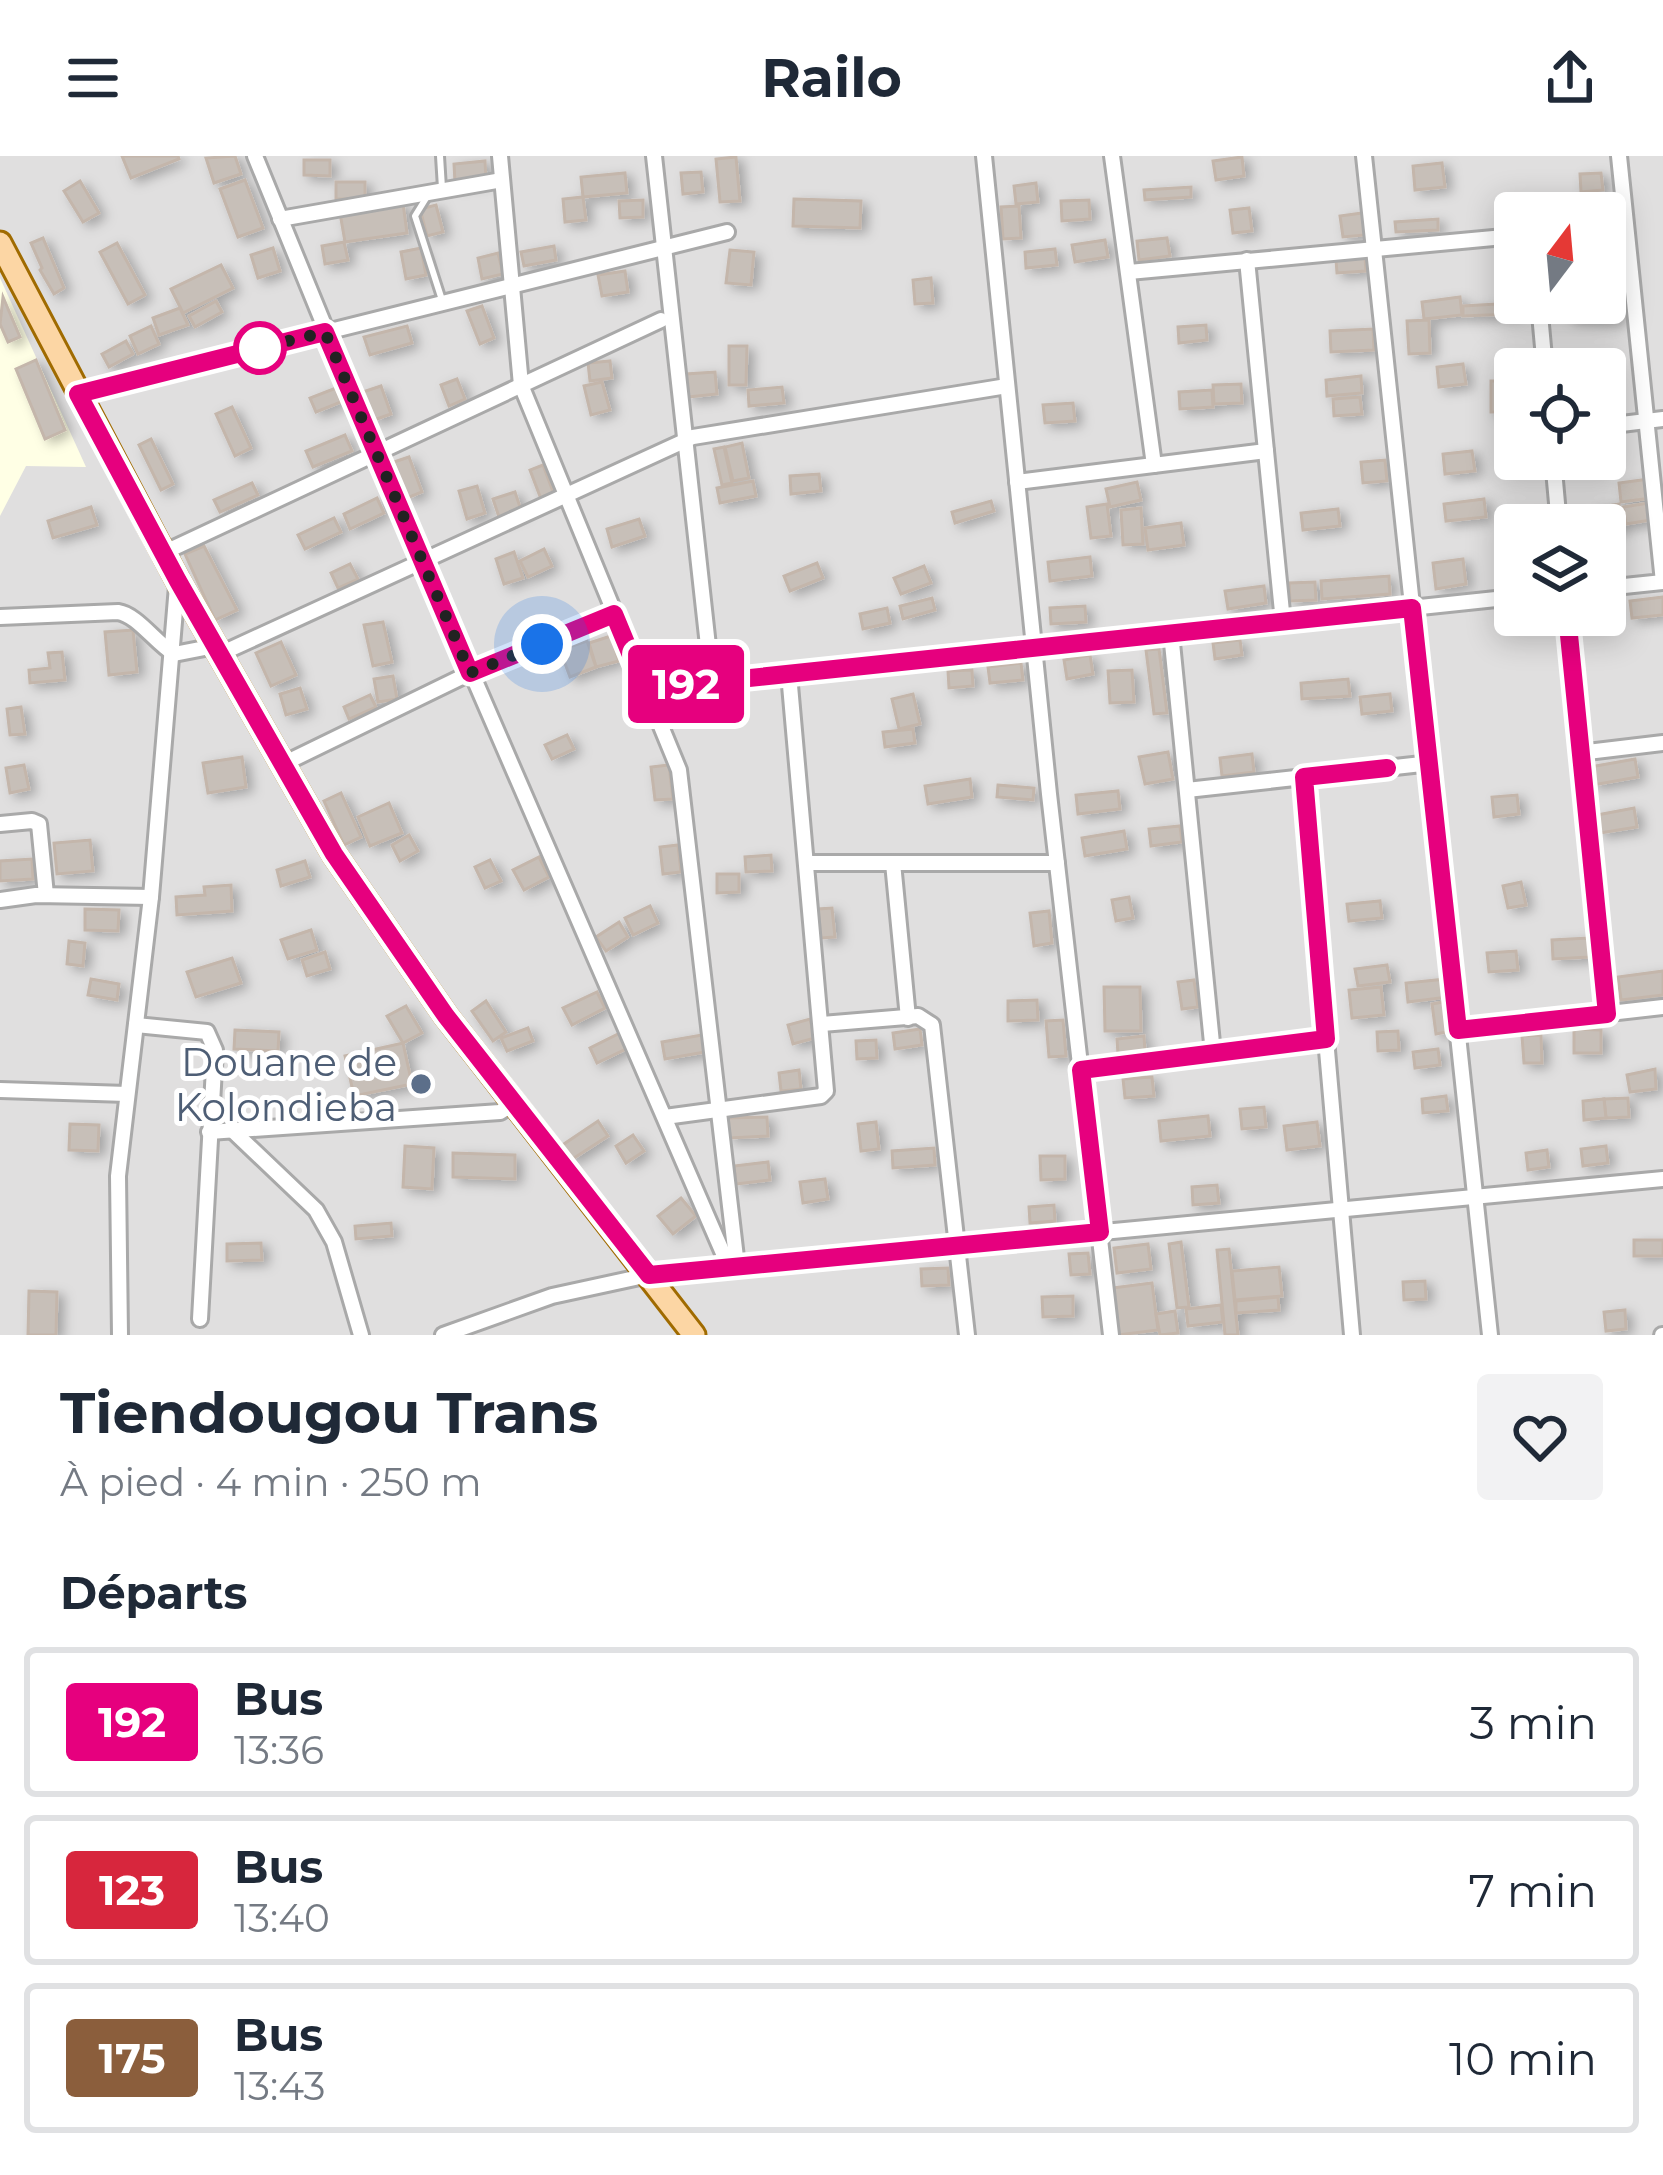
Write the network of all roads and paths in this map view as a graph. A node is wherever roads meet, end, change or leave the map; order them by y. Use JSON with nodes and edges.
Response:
{"nodes":[{"id":1,"x":255,"y":156,"type":"edge"},
{"id":2,"x":440,"y":156,"type":"edge"},
{"id":3,"x":500,"y":156,"type":"edge"},
{"id":4,"x":654,"y":156,"type":"edge"},
{"id":5,"x":984,"y":156,"type":"edge"},
{"id":6,"x":1112,"y":156,"type":"edge"},
{"id":7,"x":1364,"y":156,"type":"edge"},
{"id":8,"x":1619,"y":156,"type":"edge"},
{"id":9,"x":502,"y":180,"type":"junction"},
{"id":10,"x":436,"y":192,"type":"junction"},
{"id":11,"x":1623,"y":192,"type":"edge"},
{"id":12,"x":280,"y":219,"type":"junction"},
{"id":13,"x":1626,"y":226,"type":"edge"},
{"id":14,"x":727,"y":232,"type":"dead end"},
{"id":15,"x":1494,"y":238,"type":"edge"},
{"id":16,"x":0,"y":242,"type":"edge"},
{"id":17,"x":664,"y":247,"type":"junction"},
{"id":18,"x":1373,"y":248,"type":"junction"},
{"id":19,"x":1247,"y":260,"type":"junction"},
{"id":20,"x":1129,"y":272,"type":"junction"},
{"id":21,"x":512,"y":285,"type":"junction"},
{"id":22,"x":442,"y":303,"type":"junction"},
{"id":23,"x":661,"y":320,"type":"dead end"},
{"id":24,"x":325,"y":332,"type":"junction"},
{"id":25,"x":521,"y":386,"type":"junction"},
{"id":26,"x":1007,"y":386,"type":"junction"},
{"id":27,"x":78,"y":394,"type":"junction"},
{"id":28,"x":1663,"y":419,"type":"edge"},
{"id":29,"x":1646,"y":421,"type":"junction"},
{"id":30,"x":1626,"y":423,"type":"edge"},
{"id":31,"x":685,"y":441,"type":"junction"},
{"id":32,"x":375,"y":450,"type":"junction"},
{"id":33,"x":1266,"y":451,"type":"junction"},
{"id":34,"x":1154,"y":465,"type":"junction"},
{"id":35,"x":1017,"y":482,"type":"junction"},
{"id":36,"x":566,"y":496,"type":"junction"},
{"id":37,"x":163,"y":553,"type":"junction"},
{"id":38,"x":424,"y":561,"type":"junction"},
{"id":39,"x":178,"y":581,"type":"junction"},
{"id":40,"x":1626,"y":586,"type":"edge"},
{"id":41,"x":1494,"y":600,"type":"edge"},
{"id":42,"x":1412,"y":608,"type":"junction"},
{"id":43,"x":614,"y":614,"type":"junction"},
{"id":44,"x":0,"y":617,"type":"edge"},
{"id":45,"x":1283,"y":622,"type":"junction"},
{"id":46,"x":1171,"y":634,"type":"junction"},
{"id":47,"x":1569,"y":636,"type":"edge"},
{"id":48,"x":1034,"y":648,"type":"junction"},
{"id":49,"x":217,"y":650,"type":"junction"},
{"id":50,"x":174,"y":654,"type":"junction"},
{"id":51,"x":470,"y":673,"type":"junction"},
{"id":52,"x":789,"y":674,"type":"junction"},
{"id":53,"x":712,"y":682,"type":"junction"},
{"id":54,"x":645,"y":689,"type":"junction"},
{"id":55,"x":1663,"y":743,"type":"edge"},
{"id":56,"x":1580,"y":753,"type":"junction"},
{"id":57,"x":283,"y":764,"type":"junction"},
{"id":58,"x":1430,"y":764,"type":"junction"},
{"id":59,"x":1304,"y":777,"type":"junction"},
{"id":60,"x":1187,"y":790,"type":"junction"},
{"id":61,"x":0,"y":824,"type":"edge"},
{"id":62,"x":807,"y":862,"type":"junction"},
{"id":63,"x":893,"y":863,"type":"junction"},
{"id":64,"x":1057,"y":863,"type":"junction"},
{"id":65,"x":46,"y":896,"type":"junction"},
{"id":66,"x":152,"y":897,"type":"junction"},
{"id":67,"x":0,"y":900,"type":"edge"},
{"id":68,"x":1663,"y":1007,"type":"edge"},
{"id":69,"x":1607,"y":1014,"type":"junction"},
{"id":70,"x":908,"y":1018,"type":"junction"},
{"id":71,"x":822,"y":1024,"type":"junction"},
{"id":72,"x":136,"y":1025,"type":"junction"},
{"id":73,"x":1458,"y":1030,"type":"junction"},
{"id":74,"x":1326,"y":1039,"type":"junction"},
{"id":75,"x":1213,"y":1053,"type":"junction"},
{"id":76,"x":1081,"y":1070,"type":"junction"},
{"id":77,"x":0,"y":1090,"type":"edge"},
{"id":78,"x":127,"y":1094,"type":"junction"},
{"id":79,"x":514,"y":1103,"type":"junction"},
{"id":80,"x":718,"y":1110,"type":"junction"},
{"id":81,"x":665,"y":1117,"type":"junction"},
{"id":82,"x":232,"y":1130,"type":"junction"},
{"id":83,"x":209,"y":1132,"type":"junction"},
{"id":84,"x":1663,"y":1179,"type":"edge"},
{"id":85,"x":1476,"y":1197,"type":"junction"},
{"id":86,"x":1341,"y":1209,"type":"junction"},
{"id":87,"x":1100,"y":1232,"type":"junction"},
{"id":88,"x":957,"y":1246,"type":"junction"},
{"id":89,"x":733,"y":1267,"type":"junction"},
{"id":90,"x":649,"y":1275,"type":"junction"},
{"id":91,"x":200,"y":1318,"type":"dead end"},
{"id":92,"x":120,"y":1335,"type":"edge"},
{"id":93,"x":361,"y":1335,"type":"edge"},
{"id":94,"x":443,"y":1335,"type":"edge"},
{"id":95,"x":694,"y":1335,"type":"edge"},
{"id":96,"x":967,"y":1335,"type":"edge"},
{"id":97,"x":1112,"y":1335,"type":"edge"},
{"id":98,"x":1352,"y":1335,"type":"edge"},
{"id":99,"x":1490,"y":1335,"type":"edge"}],
"edges":[{"from":1,"to":12,"type":"street"},
{"from":2,"to":10,"type":"lane"},
{"from":3,"to":9,"type":"street"},
{"from":4,"to":17,"type":"street"},
{"from":5,"to":26,"type":"street"},
{"from":6,"to":20,"type":"street"},
{"from":7,"to":18,"type":"street"},
{"from":8,"to":11,"type":"street"},
{"from":9,"to":10,"type":"street"},
{"from":9,"to":21,"type":"street"},
{"from":10,"to":12,"type":"street"},
{"from":10,"to":22,"type":"lane"},
{"from":12,"to":24,"type":"street"},
{"from":13,"to":29,"type":"street"},
{"from":14,"to":17,"type":"street"},
{"from":15,"to":18,"type":"street"},
{"from":16,"to":27,"type":"main road"},
{"from":17,"to":21,"type":"street"},
{"from":17,"to":31,"type":"street"},
{"from":18,"to":19,"type":"street"},
{"from":18,"to":42,"type":"street"},
{"from":19,"to":20,"type":"street"},
{"from":19,"to":33,"type":"street"},
{"from":20,"to":34,"type":"street"},
{"from":21,"to":22,"type":"street"},
{"from":21,"to":25,"type":"street"},
{"from":22,"to":24,"type":"street"},
{"from":23,"to":25,"type":"street"},
{"from":24,"to":27,"type":"street"},
{"from":24,"to":32,"type":"street"},
{"from":25,"to":32,"type":"street"},
{"from":25,"to":36,"type":"street"},
{"from":26,"to":31,"type":"street"},
{"from":26,"to":35,"type":"street"},
{"from":27,"to":37,"type":"main road"},
{"from":28,"to":29,"type":"street"},
{"from":29,"to":30,"type":"street"},
{"from":29,"to":40,"type":"street"},
{"from":31,"to":36,"type":"street"},
{"from":31,"to":53,"type":"street"},
{"from":32,"to":37,"type":"street"},
{"from":32,"to":38,"type":"street"},
{"from":33,"to":34,"type":"street"},
{"from":33,"to":45,"type":"street"},
{"from":34,"to":35,"type":"street"},
{"from":35,"to":48,"type":"street"},
{"from":36,"to":38,"type":"street"},
{"from":36,"to":43,"type":"street"},
{"from":37,"to":39,"type":"main road"},
{"from":38,"to":49,"type":"street"},
{"from":38,"to":51,"type":"street"},
{"from":39,"to":49,"type":"main road"},
{"from":39,"to":50,"type":"street"},
{"from":41,"to":42,"type":"street"},
{"from":42,"to":45,"type":"street"},
{"from":42,"to":58,"type":"street"},
{"from":43,"to":51,"type":"street"},
{"from":43,"to":54,"type":"street"},
{"from":44,"to":50,"type":"street"},
{"from":45,"to":46,"type":"street"},
{"from":46,"to":48,"type":"street"},
{"from":46,"to":60,"type":"street"},
{"from":47,"to":56,"type":"street"},
{"from":48,"to":52,"type":"street"},
{"from":48,"to":64,"type":"street"},
{"from":49,"to":50,"type":"street"},
{"from":49,"to":57,"type":"main road"},
{"from":50,"to":66,"type":"street"},
{"from":51,"to":57,"type":"street"},
{"from":51,"to":81,"type":"street"},
{"from":52,"to":53,"type":"street"},
{"from":52,"to":62,"type":"street"},
{"from":53,"to":54,"type":"street"},
{"from":54,"to":80,"type":"street"},
{"from":55,"to":56,"type":"street"},
{"from":56,"to":69,"type":"street"},
{"from":57,"to":79,"type":"main road"},
{"from":58,"to":59,"type":"street"},
{"from":58,"to":73,"type":"street"},
{"from":59,"to":60,"type":"street"},
{"from":59,"to":74,"type":"street"},
{"from":60,"to":75,"type":"street"},
{"from":61,"to":65,"type":"street"},
{"from":62,"to":63,"type":"street"},
{"from":62,"to":71,"type":"street"},
{"from":63,"to":64,"type":"street"},
{"from":63,"to":70,"type":"street"},
{"from":64,"to":76,"type":"street"},
{"from":65,"to":66,"type":"street"},
{"from":65,"to":67,"type":"street"},
{"from":66,"to":72,"type":"street"},
{"from":68,"to":69,"type":"street"},
{"from":69,"to":73,"type":"street"},
{"from":70,"to":71,"type":"street"},
{"from":70,"to":88,"type":"street"},
{"from":71,"to":80,"type":"street"},
{"from":72,"to":78,"type":"street"},
{"from":72,"to":83,"type":"street"},
{"from":73,"to":85,"type":"street"},
{"from":74,"to":75,"type":"street"},
{"from":74,"to":86,"type":"street"},
{"from":75,"to":76,"type":"street"},
{"from":76,"to":87,"type":"street"},
{"from":77,"to":78,"type":"street"},
{"from":78,"to":92,"type":"street"},
{"from":79,"to":82,"type":"street"},
{"from":79,"to":90,"type":"main road"},
{"from":80,"to":81,"type":"street"},
{"from":80,"to":89,"type":"street"},
{"from":81,"to":89,"type":"street"},
{"from":82,"to":83,"type":"street"},
{"from":82,"to":93,"type":"street"},
{"from":83,"to":91,"type":"street"},
{"from":84,"to":85,"type":"street"},
{"from":85,"to":86,"type":"street"},
{"from":85,"to":99,"type":"street"},
{"from":86,"to":87,"type":"street"},
{"from":86,"to":98,"type":"street"},
{"from":87,"to":88,"type":"street"},
{"from":87,"to":97,"type":"street"},
{"from":88,"to":89,"type":"street"},
{"from":88,"to":96,"type":"street"},
{"from":89,"to":90,"type":"street"},
{"from":90,"to":94,"type":"street"},
{"from":90,"to":95,"type":"main road"}]}
